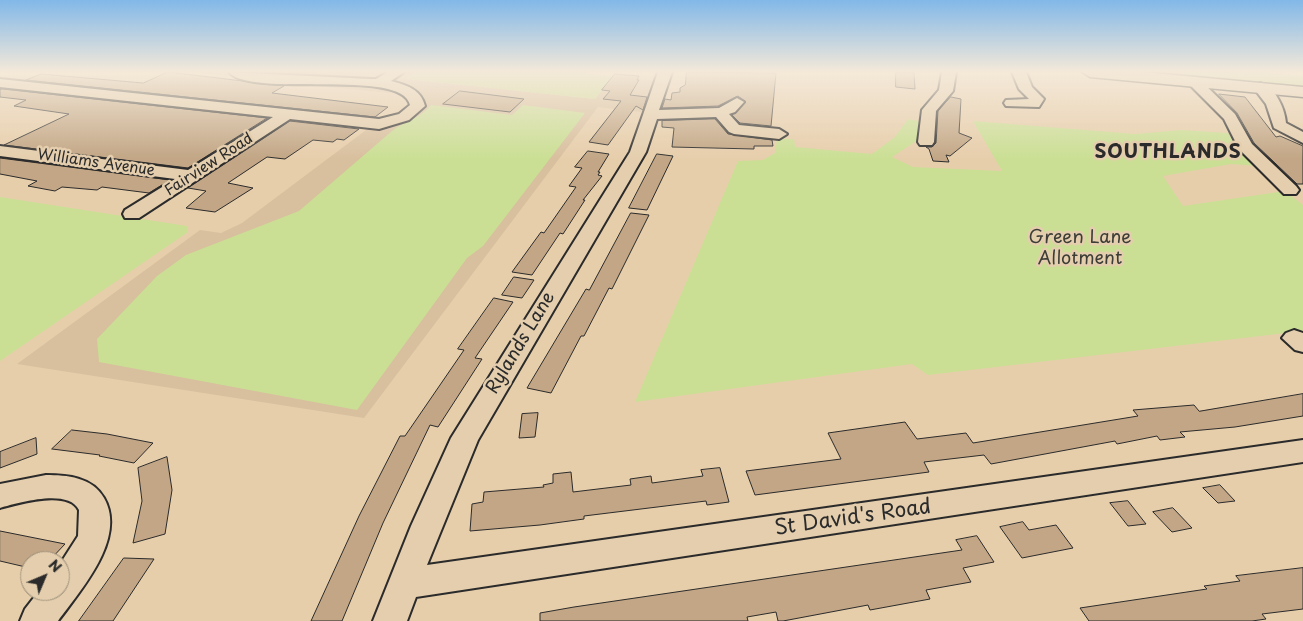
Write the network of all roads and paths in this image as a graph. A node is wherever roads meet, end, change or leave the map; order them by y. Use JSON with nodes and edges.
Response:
{"nodes":[{"id":1,"x":161,"y":101,"type":"edge"},
{"id":2,"x":417,"y":101,"type":"edge"},
{"id":3,"x":656,"y":101,"type":"edge"},
{"id":4,"x":937,"y":101,"type":"edge"},
{"id":5,"x":1036,"y":101,"type":"edge"},
{"id":6,"x":1214,"y":101,"type":"edge"},
{"id":7,"x":1272,"y":101,"type":"edge"},
{"id":8,"x":736,"y":102,"type":"dead end"},
{"id":9,"x":1011,"y":103,"type":"dead end"},
{"id":10,"x":720,"y":112,"type":"junction"},
{"id":11,"x":652,"y":114,"type":"junction"},
{"id":12,"x":286,"y":115,"type":"junction"},
{"id":13,"x":779,"y":134,"type":"dead end"},
{"id":14,"x":1303,"y":138,"type":"edge"},
{"id":15,"x":926,"y":142,"type":"dead end"},
{"id":16,"x":0,"y":151,"type":"edge"},
{"id":17,"x":192,"y":176,"type":"junction"},
{"id":18,"x":1290,"y":190,"type":"dead end"},
{"id":19,"x":132,"y":214,"type":"dead end"},
{"id":20,"x":1303,"y":451,"type":"edge"},
{"id":21,"x":0,"y":496,"type":"edge"},
{"id":22,"x":70,"y":577,"type":"edge"},
{"id":23,"x":403,"y":584,"type":"junction"},
{"id":24,"x":52,"y":601,"type":"edge"},
{"id":25,"x":37,"y":621,"type":"edge"},
{"id":26,"x":390,"y":621,"type":"edge"}],
"edges":[{"from":1,"to":12,"type":"street"},
{"from":2,"to":12,"type":"street"},
{"from":3,"to":11,"type":"street","name":"Rylands Lane"},
{"from":4,"to":15,"type":"street"},
{"from":5,"to":9,"type":"street"},
{"from":6,"to":18,"type":"street"},
{"from":7,"to":14,"type":"street"},
{"from":8,"to":10,"type":"street"},
{"from":10,"to":11,"type":"street"},
{"from":10,"to":13,"type":"street"},
{"from":11,"to":23,"type":"street","name":"Rylands Lane"},
{"from":12,"to":17,"type":"street","name":"Fairview Road"},
{"from":16,"to":17,"type":"street","name":"Williams Avenue"},
{"from":17,"to":19,"type":"street","name":"Fairview Road"},
{"from":20,"to":23,"type":"street","name":"St David's Road"},
{"from":21,"to":22,"type":"street"},
{"from":23,"to":26,"type":"street","name":"Rylands Lane"},
{"from":24,"to":25,"type":"street"}]}
